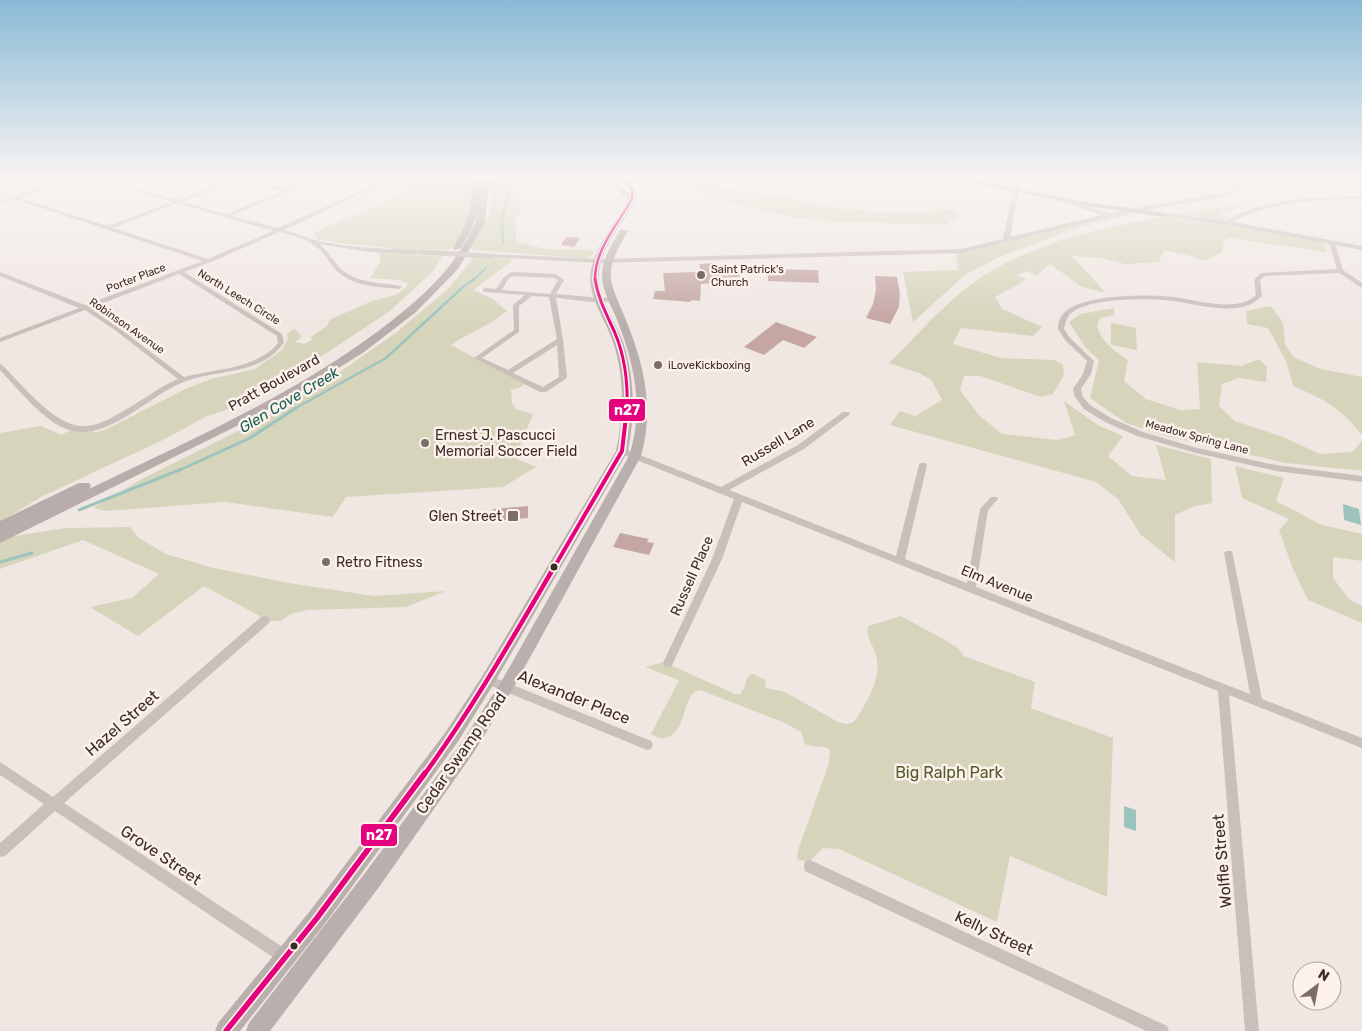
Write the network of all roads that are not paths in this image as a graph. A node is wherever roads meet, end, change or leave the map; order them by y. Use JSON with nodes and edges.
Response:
{"nodes":[{"id":1,"x":102,"y":226,"type":"edge"},
{"id":2,"x":113,"y":226,"type":"edge"},
{"id":3,"x":262,"y":226,"type":"edge"},
{"id":4,"x":290,"y":226,"type":"edge"},
{"id":5,"x":469,"y":226,"type":"edge"},
{"id":6,"x":479,"y":226,"type":"edge"},
{"id":7,"x":620,"y":226,"type":"edge"},
{"id":8,"x":623,"y":226,"type":"edge"},
{"id":9,"x":1009,"y":226,"type":"edge"},
{"id":10,"x":1065,"y":226,"type":"edge"},
{"id":11,"x":1244,"y":226,"type":"edge"},
{"id":12,"x":108,"y":228,"type":"junction"},
{"id":13,"x":279,"y":231,"type":"junction"},
{"id":14,"x":311,"y":241,"type":"junction"},
{"id":15,"x":1006,"y":241,"type":"junction"},
{"id":16,"x":1332,"y":242,"type":"junction"},
{"id":17,"x":1362,"y":248,"type":"edge"},
{"id":18,"x":209,"y":261,"type":"junction"},
{"id":19,"x":598,"y":261,"type":"junction"},
{"id":20,"x":609,"y":261,"type":"junction"},
{"id":21,"x":1340,"y":271,"type":"junction"},
{"id":22,"x":181,"y":272,"type":"junction"},
{"id":23,"x":0,"y":274,"type":"edge"},
{"id":24,"x":1362,"y":286,"type":"edge"},
{"id":25,"x":398,"y":287,"type":"dead end"},
{"id":26,"x":485,"y":290,"type":"dead end"},
{"id":27,"x":498,"y":291,"type":"junction"},
{"id":28,"x":530,"y":294,"type":"junction"},
{"id":29,"x":552,"y":295,"type":"junction"},
{"id":30,"x":613,"y":299,"type":"junction"},
{"id":31,"x":602,"y":300,"type":"junction"},
{"id":32,"x":86,"y":308,"type":"junction"},
{"id":33,"x":0,"y":340,"type":"edge"},
{"id":34,"x":560,"y":340,"type":"junction"},
{"id":35,"x":0,"y":366,"type":"edge"},
{"id":36,"x":508,"y":373,"type":"junction"},
{"id":37,"x":183,"y":380,"type":"junction"},
{"id":38,"x":846,"y":414,"type":"dead end"},
{"id":39,"x":628,"y":453,"type":"junction"},
{"id":40,"x":923,"y":465,"type":"dead end"},
{"id":41,"x":1362,"y":479,"type":"edge"},
{"id":42,"x":722,"y":490,"type":"junction"},
{"id":43,"x":739,"y":498,"type":"junction"},
{"id":44,"x":994,"y":500,"type":"dead end"},
{"id":45,"x":0,"y":527,"type":"edge"},
{"id":46,"x":0,"y":538,"type":"edge"},
{"id":47,"x":1229,"y":553,"type":"dead end"},
{"id":48,"x":900,"y":560,"type":"junction"},
{"id":49,"x":971,"y":588,"type":"junction"},
{"id":50,"x":265,"y":620,"type":"dead end"},
{"id":51,"x":668,"y":663,"type":"dead end"},
{"id":52,"x":488,"y":680,"type":"junction"},
{"id":53,"x":506,"y":688,"type":"junction"},
{"id":54,"x":1223,"y":688,"type":"junction"},
{"id":55,"x":1257,"y":702,"type":"junction"},
{"id":56,"x":1362,"y":743,"type":"edge"},
{"id":57,"x":647,"y":744,"type":"dead end"},
{"id":58,"x":0,"y":768,"type":"edge"},
{"id":59,"x":53,"y":804,"type":"junction"},
{"id":60,"x":0,"y":851,"type":"edge"},
{"id":61,"x":810,"y":866,"type":"dead end"},
{"id":62,"x":285,"y":958,"type":"junction"},
{"id":63,"x":304,"y":969,"type":"junction"},
{"id":64,"x":226,"y":1031,"type":"edge"},
{"id":65,"x":257,"y":1031,"type":"edge"},
{"id":66,"x":1162,"y":1031,"type":"edge"},
{"id":67,"x":1252,"y":1031,"type":"edge"}],
"edges":[{"from":1,"to":12,"type":"street"},
{"from":2,"to":12,"type":"street"},
{"from":3,"to":13,"type":"street"},
{"from":4,"to":13,"type":"street","name":"Porter Place"},
{"from":5,"to":45,"type":"main road","name":"Pratt Boulevard"},
{"from":6,"to":46,"type":"main road","name":"Pratt Boulevard"},
{"from":7,"to":19,"type":"main road"},
{"from":8,"to":20,"type":"main road"},
{"from":9,"to":15,"type":"street"},
{"from":10,"to":15,"type":"street"},
{"from":11,"to":16,"type":"street"},
{"from":12,"to":18,"type":"street"},
{"from":13,"to":14,"type":"street"},
{"from":13,"to":18,"type":"street","name":"Porter Place"},
{"from":14,"to":19,"type":"street","bridge":true},
{"from":14,"to":25,"type":"street"},
{"from":15,"to":20,"type":"street"},
{"from":16,"to":17,"type":"street"},
{"from":16,"to":21,"type":"street"},
{"from":18,"to":22,"type":"street","name":"Porter Place"},
{"from":19,"to":20,"type":"street"},
{"from":19,"to":31,"type":"main road"},
{"from":20,"to":30,"type":"main road"},
{"from":21,"to":24,"type":"street"},
{"from":21,"to":41,"type":"street","name":"Meadow Spring Lane"},
{"from":22,"to":32,"type":"street","name":"Porter Place"},
{"from":22,"to":37,"type":"street","name":"North Leech Circle"},
{"from":23,"to":32,"type":"street","name":"Robinson Avenue"},
{"from":26,"to":27,"type":"street"},
{"from":27,"to":28,"type":"street"},
{"from":27,"to":29,"type":"street"},
{"from":28,"to":29,"type":"street"},
{"from":28,"to":36,"type":"street"},
{"from":29,"to":31,"type":"street"},
{"from":29,"to":34,"type":"street"},
{"from":30,"to":31,"type":"street"},
{"from":30,"to":39,"type":"main road"},
{"from":31,"to":39,"type":"main road"},
{"from":32,"to":33,"type":"street","name":"Porter Place"},
{"from":32,"to":37,"type":"street","name":"Robinson Avenue"},
{"from":34,"to":36,"type":"street"},
{"from":34,"to":36,"type":"street"},
{"from":35,"to":37,"type":"street"},
{"from":38,"to":42,"type":"street","name":"Russell Lane"},
{"from":39,"to":42,"type":"street","name":"Elm Avenue"},
{"from":39,"to":52,"type":"main road","name":"Cedar Swamp Road"},
{"from":39,"to":53,"type":"main road","name":"Cedar Swamp Road"},
{"from":40,"to":48,"type":"street"},
{"from":42,"to":43,"type":"street","name":"Elm Avenue"},
{"from":43,"to":48,"type":"street","name":"Elm Avenue"},
{"from":43,"to":51,"type":"street","name":"Russell Place"},
{"from":44,"to":49,"type":"street"},
{"from":47,"to":55,"type":"street"},
{"from":48,"to":49,"type":"street","name":"Elm Avenue"},
{"from":49,"to":54,"type":"street","name":"Elm Avenue"},
{"from":50,"to":59,"type":"street","name":"Hazel Street"},
{"from":52,"to":53,"type":"street","name":"Alexander Place"},
{"from":52,"to":62,"type":"main road","name":"Cedar Swamp Road"},
{"from":53,"to":57,"type":"street","name":"Alexander Place"},
{"from":53,"to":63,"type":"main road","name":"Cedar Swamp Road"},
{"from":54,"to":55,"type":"street","name":"Elm Avenue"},
{"from":54,"to":67,"type":"street","name":"Wolfle Street"},
{"from":55,"to":56,"type":"street","name":"Elm Avenue"},
{"from":58,"to":59,"type":"street","name":"Grove Street"},
{"from":59,"to":60,"type":"street","name":"Hazel Street"},
{"from":59,"to":62,"type":"street","name":"Grove Street"},
{"from":61,"to":66,"type":"street","name":"Kelly Street"},
{"from":62,"to":63,"type":"street","name":"Grove Street"},
{"from":62,"to":64,"type":"main road","name":"Cedar Swamp Road"},
{"from":63,"to":65,"type":"main road","name":"Cedar Swamp Road"}]}
